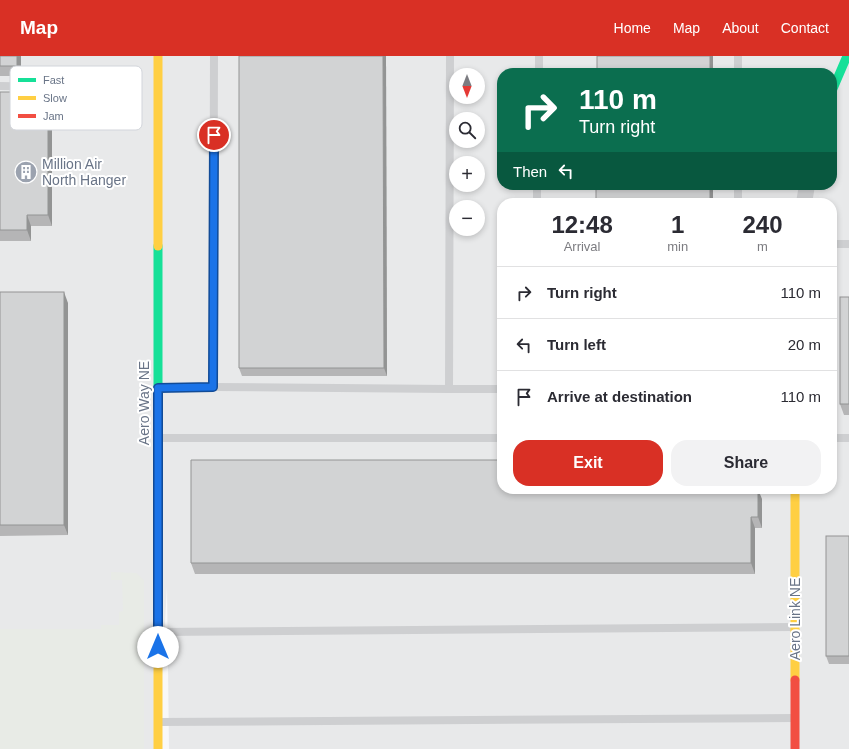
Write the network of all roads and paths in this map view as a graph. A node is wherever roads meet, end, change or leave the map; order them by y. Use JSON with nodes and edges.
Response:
{"nodes":[{"id":1,"x":158,"y":56,"type":"edge"},
{"id":2,"x":214,"y":56,"type":"edge"},
{"id":3,"x":450,"y":56,"type":"edge"},
{"id":4,"x":539,"y":56,"type":"edge"},
{"id":5,"x":738,"y":56,"type":"edge"},
{"id":6,"x":847,"y":56,"type":"edge"},
{"id":7,"x":539,"y":68,"type":"edge"},
{"id":8,"x":738,"y":68,"type":"edge"},
{"id":9,"x":837,"y":79,"type":"edge"},
{"id":10,"x":0,"y":86,"type":"edge"},
{"id":11,"x":10,"y":86,"type":"edge"},
{"id":12,"x":837,"y":244,"type":"edge"},
{"id":13,"x":849,"y":244,"type":"edge"},
{"id":14,"x":213,"y":387,"type":"junction"},
{"id":15,"x":158,"y":388,"type":"junction"},
{"id":16,"x":449,"y":389,"type":"junction"},
{"id":17,"x":497,"y":390,"type":"edge"},
{"id":18,"x":158,"y":438,"type":"junction"},
{"id":19,"x":497,"y":438,"type":"edge"},
{"id":20,"x":837,"y":438,"type":"edge"},
{"id":21,"x":849,"y":438,"type":"edge"},
{"id":22,"x":795,"y":494,"type":"edge"},
{"id":23,"x":795,"y":627,"type":"junction"},
{"id":24,"x":158,"y":632,"type":"junction"},
{"id":25,"x":795,"y":718,"type":"junction"},
{"id":26,"x":158,"y":722,"type":"junction"},
{"id":27,"x":158,"y":749,"type":"edge"},
{"id":28,"x":795,"y":749,"type":"edge"}],
"edges":[{"from":1,"to":15,"type":"street","name":"Aero Way NE"},
{"from":2,"to":14,"type":"lane"},
{"from":3,"to":16,"type":"lane"},
{"from":4,"to":7,"type":"lane"},
{"from":5,"to":8,"type":"lane"},
{"from":6,"to":9,"type":"street"},
{"from":10,"to":11,"type":"lane"},
{"from":12,"to":13,"type":"lane"},
{"from":14,"to":15,"type":"lane"},
{"from":14,"to":16,"type":"lane"},
{"from":15,"to":18,"type":"street","name":"Aero Way NE"},
{"from":16,"to":17,"type":"lane"},
{"from":18,"to":19,"type":"lane"},
{"from":18,"to":24,"type":"street","name":"Aero Way NE"},
{"from":20,"to":21,"type":"lane"},
{"from":22,"to":23,"type":"street","name":"Aero Link NE"},
{"from":23,"to":24,"type":"lane"},
{"from":23,"to":25,"type":"street","name":"Aero Link NE"},
{"from":24,"to":26,"type":"street","name":"Aero Way NE"},
{"from":25,"to":26,"type":"lane"},
{"from":25,"to":28,"type":"street","name":"Aero Link NE"},
{"from":26,"to":27,"type":"street","name":"Aero Way NE"}]}
